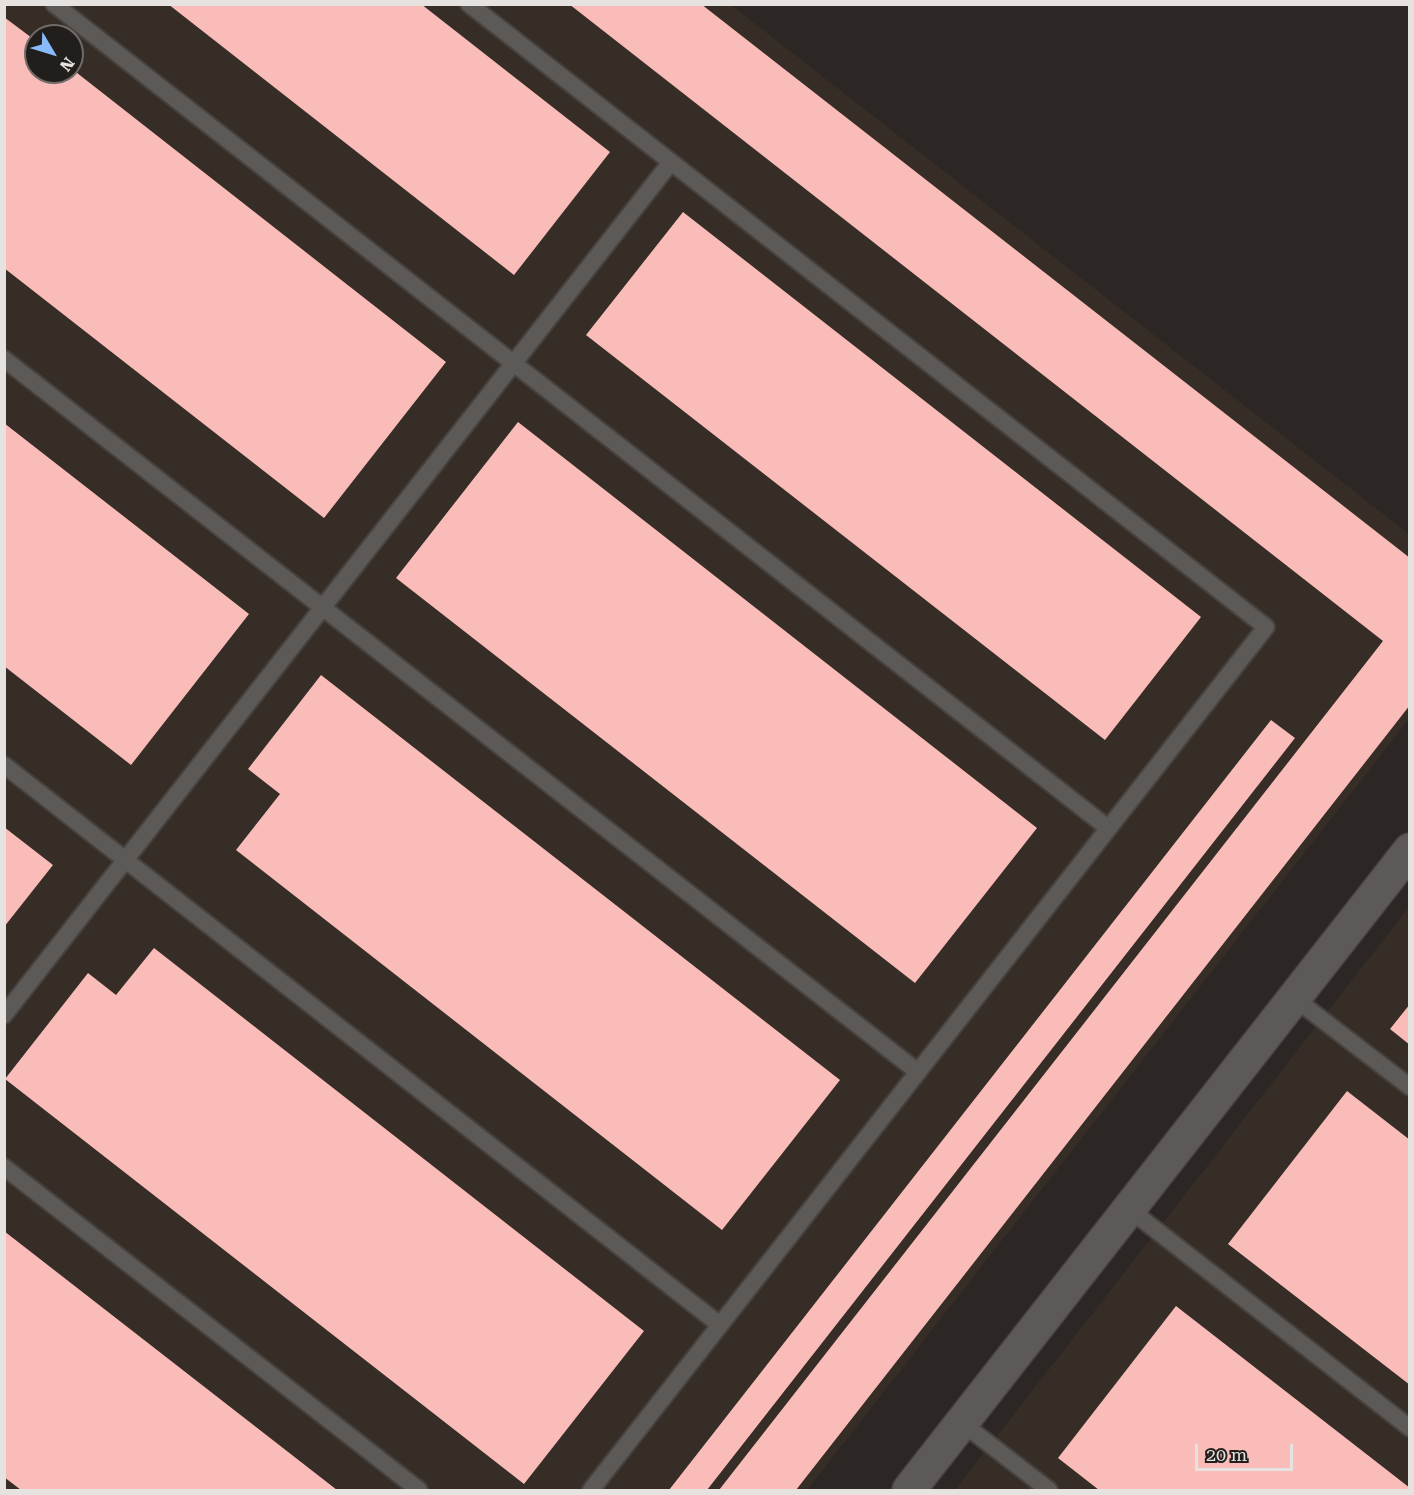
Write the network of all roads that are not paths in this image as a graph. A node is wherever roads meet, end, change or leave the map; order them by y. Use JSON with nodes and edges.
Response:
{"nodes":[{"id":1,"x":54,"y":4,"type":"edge"},
{"id":2,"x":470,"y":4,"type":"edge"},
{"id":3,"x":671,"y":162,"type":"junction"},
{"id":4,"x":4,"y":359,"type":"edge"},
{"id":5,"x":513,"y":363,"type":"junction"},
{"id":6,"x":323,"y":607,"type":"junction"},
{"id":7,"x":4,"y":765,"type":"edge"},
{"id":8,"x":1108,"y":828,"type":"junction"},
{"id":9,"x":1410,"y":850,"type":"edge"},
{"id":10,"x":125,"y":860,"type":"junction"},
{"id":11,"x":1294,"y":998,"type":"junction"},
{"id":12,"x":4,"y":1015,"type":"edge"},
{"id":13,"x":918,"y":1072,"type":"junction"},
{"id":14,"x":1410,"y":1088,"type":"edge"},
{"id":15,"x":4,"y":1167,"type":"edge"},
{"id":16,"x":1129,"y":1209,"type":"junction"},
{"id":17,"x":720,"y":1325,"type":"junction"},
{"id":18,"x":962,"y":1423,"type":"junction"},
{"id":19,"x":1410,"y":1428,"type":"edge"},
{"id":20,"x":419,"y":1491,"type":"edge"},
{"id":21,"x":591,"y":1491,"type":"edge"},
{"id":22,"x":909,"y":1491,"type":"edge"},
{"id":23,"x":1049,"y":1491,"type":"edge"}],
"edges":[{"from":1,"to":5,"type":"lane"},
{"from":2,"to":3,"type":"lane"},
{"from":3,"to":5,"type":"lane"},
{"from":3,"to":8,"type":"lane"},
{"from":4,"to":6,"type":"lane"},
{"from":5,"to":6,"type":"lane"},
{"from":5,"to":8,"type":"lane"},
{"from":6,"to":10,"type":"lane"},
{"from":6,"to":13,"type":"lane"},
{"from":7,"to":10,"type":"lane"},
{"from":8,"to":13,"type":"lane"},
{"from":9,"to":11,"type":"street"},
{"from":10,"to":12,"type":"lane"},
{"from":10,"to":17,"type":"lane"},
{"from":11,"to":14,"type":"lane"},
{"from":11,"to":16,"type":"street"},
{"from":13,"to":17,"type":"lane"},
{"from":15,"to":20,"type":"lane"},
{"from":16,"to":18,"type":"street"},
{"from":16,"to":19,"type":"lane"},
{"from":17,"to":21,"type":"lane"},
{"from":18,"to":22,"type":"street"},
{"from":18,"to":23,"type":"lane"}]}
